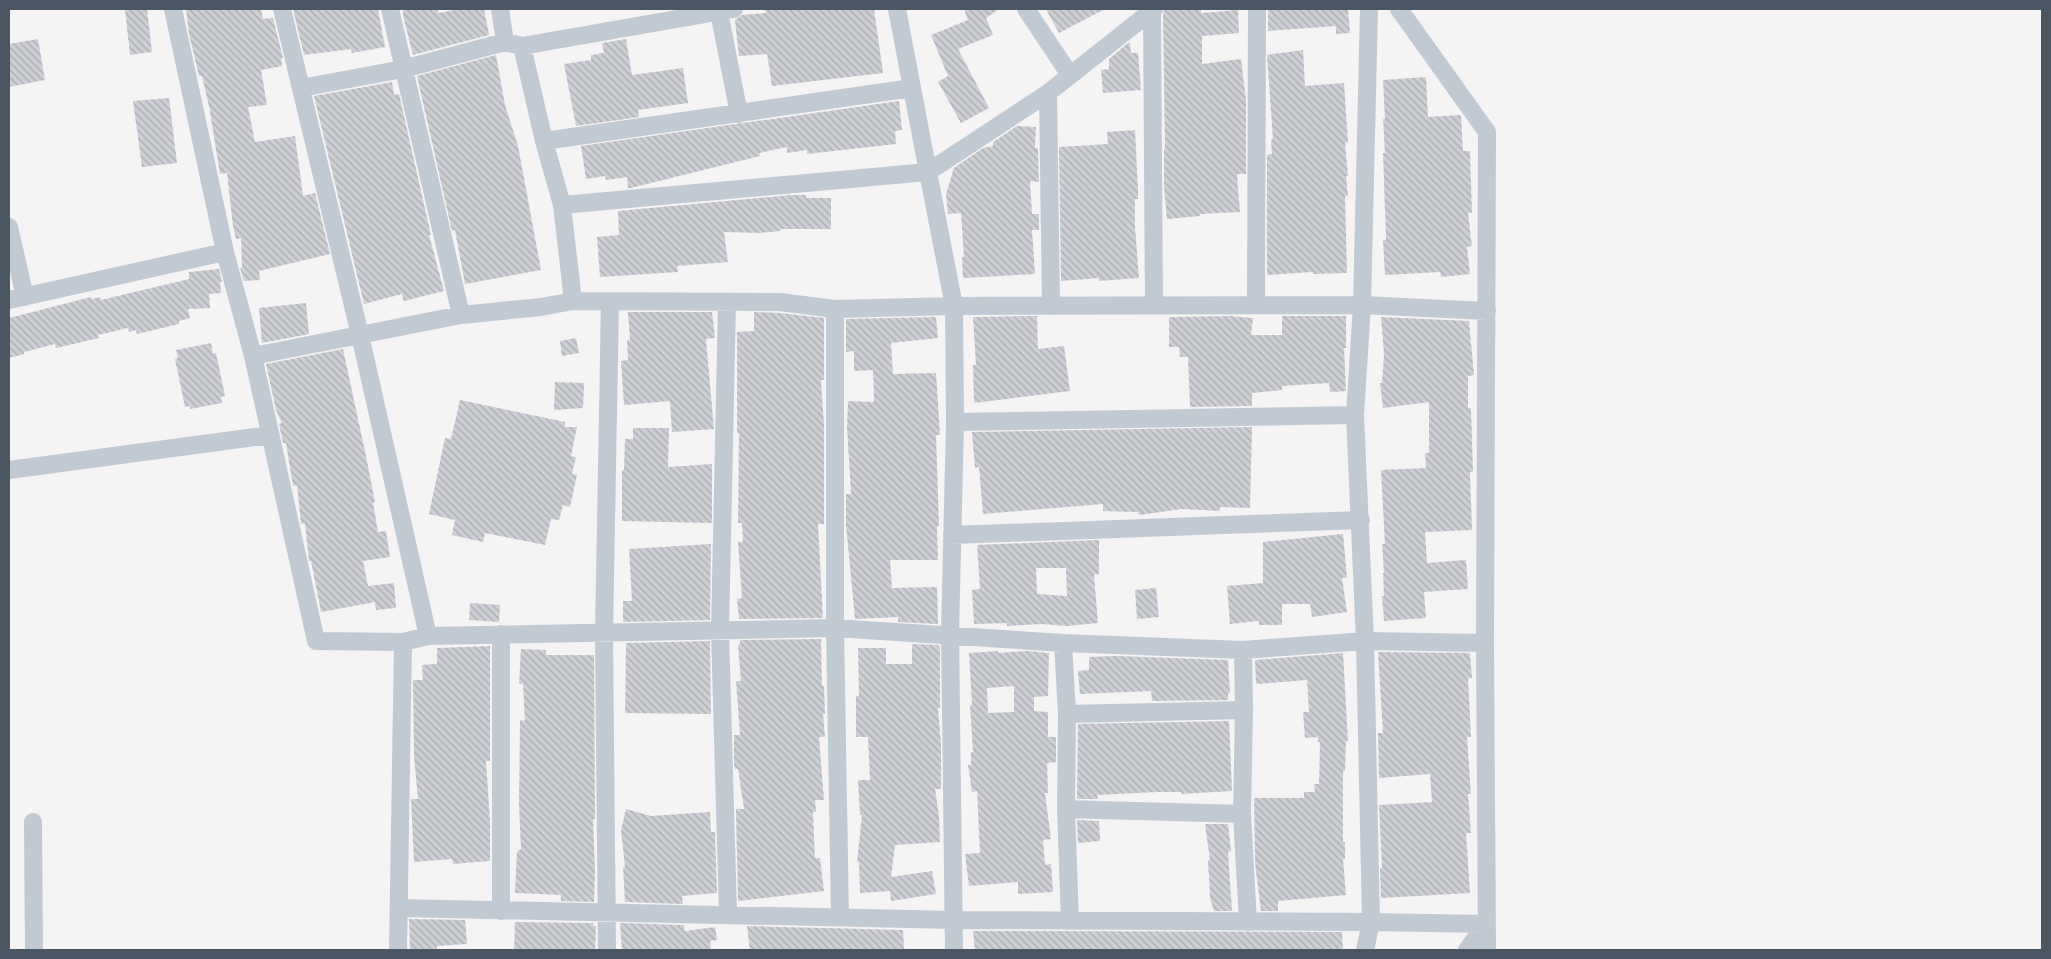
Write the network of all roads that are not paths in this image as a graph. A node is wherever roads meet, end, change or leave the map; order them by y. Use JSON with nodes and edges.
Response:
{"nodes":[{"id":1,"x":173,"y":9,"type":"edge"},
{"id":2,"x":282,"y":9,"type":"edge"},
{"id":3,"x":390,"y":9,"type":"edge"},
{"id":4,"x":500,"y":9,"type":"edge"},
{"id":5,"x":671,"y":9,"type":"edge"},
{"id":6,"x":1026,"y":9,"type":"edge"},
{"id":7,"x":1257,"y":9,"type":"edge"},
{"id":8,"x":1369,"y":9,"type":"edge"},
{"id":9,"x":1399,"y":9,"type":"edge"},
{"id":10,"x":727,"y":10,"type":"edge"},
{"id":11,"x":1153,"y":10,"type":"edge"},
{"id":12,"x":902,"y":12,"type":"edge"},
{"id":13,"x":693,"y":13,"type":"edge"},
{"id":14,"x":514,"y":44,"type":"junction"},
{"id":15,"x":403,"y":69,"type":"junction"},
{"id":16,"x":1070,"y":76,"type":"junction"},
{"id":17,"x":301,"y":88,"type":"junction"},
{"id":18,"x":912,"y":88,"type":"junction"},
{"id":19,"x":1048,"y":93,"type":"junction"},
{"id":20,"x":739,"y":114,"type":"junction"},
{"id":21,"x":544,"y":141,"type":"junction"},
{"id":22,"x":928,"y":172,"type":"junction"},
{"id":23,"x":562,"y":205,"type":"junction"},
{"id":24,"x":9,"y":227,"type":"edge"},
{"id":25,"x":225,"y":252,"type":"junction"},
{"id":26,"x":17,"y":298,"type":"edge"},
{"id":27,"x":574,"y":301,"type":"junction"},
{"id":28,"x":610,"y":301,"type":"junction"},
{"id":29,"x":727,"y":302,"type":"junction"},
{"id":30,"x":1256,"y":304,"type":"junction"},
{"id":31,"x":1362,"y":304,"type":"junction"},
{"id":32,"x":1154,"y":305,"type":"junction"},
{"id":33,"x":954,"y":306,"type":"junction"},
{"id":34,"x":1051,"y":306,"type":"junction"},
{"id":35,"x":835,"y":309,"type":"junction"},
{"id":36,"x":1487,"y":311,"type":"junction"},
{"id":37,"x":461,"y":315,"type":"junction"},
{"id":38,"x":360,"y":335,"type":"junction"},
{"id":39,"x":253,"y":356,"type":"junction"},
{"id":40,"x":1355,"y":415,"type":"junction"},
{"id":41,"x":954,"y":422,"type":"junction"},
{"id":42,"x":270,"y":435,"type":"junction"},
{"id":43,"x":9,"y":470,"type":"edge"},
{"id":44,"x":1361,"y":520,"type":"junction"},
{"id":45,"x":952,"y":535,"type":"junction"},
{"id":46,"x":835,"y":628,"type":"junction"},
{"id":47,"x":720,"y":631,"type":"junction"},
{"id":48,"x":501,"y":634,"type":"junction"},
{"id":49,"x":604,"y":634,"type":"junction"},
{"id":50,"x":950,"y":634,"type":"junction"},
{"id":51,"x":428,"y":636,"type":"junction"},
{"id":52,"x":1365,"y":640,"type":"junction"},
{"id":53,"x":403,"y":642,"type":"junction"},
{"id":54,"x":1063,"y":643,"type":"junction"},
{"id":55,"x":1485,"y":643,"type":"junction"},
{"id":56,"x":1243,"y":650,"type":"junction"},
{"id":57,"x":1244,"y":710,"type":"junction"},
{"id":58,"x":1067,"y":714,"type":"junction"},
{"id":59,"x":1066,"y":809,"type":"junction"},
{"id":60,"x":1242,"y":814,"type":"junction"},
{"id":61,"x":33,"y":822,"type":"dead end"},
{"id":62,"x":398,"y":908,"type":"junction"},
{"id":63,"x":501,"y":911,"type":"junction"},
{"id":64,"x":608,"y":914,"type":"junction"},
{"id":65,"x":728,"y":914,"type":"junction"},
{"id":66,"x":840,"y":917,"type":"junction"},
{"id":67,"x":954,"y":920,"type":"junction"},
{"id":68,"x":1070,"y":920,"type":"junction"},
{"id":69,"x":1248,"y":922,"type":"junction"},
{"id":70,"x":1371,"y":922,"type":"junction"},
{"id":71,"x":1486,"y":924,"type":"junction"},
{"id":72,"x":34,"y":950,"type":"edge"},
{"id":73,"x":398,"y":950,"type":"edge"},
{"id":74,"x":608,"y":950,"type":"edge"},
{"id":75,"x":954,"y":950,"type":"edge"},
{"id":76,"x":1364,"y":950,"type":"edge"},
{"id":77,"x":1467,"y":950,"type":"edge"},
{"id":78,"x":1486,"y":950,"type":"edge"}],
"edges":[{"from":1,"to":25,"type":"street"},
{"from":2,"to":17,"type":"street"},
{"from":3,"to":15,"type":"street"},
{"from":4,"to":14,"type":"street"},
{"from":5,"to":13,"type":"street"},
{"from":6,"to":16,"type":"street"},
{"from":7,"to":30,"type":"street"},
{"from":8,"to":31,"type":"street"},
{"from":9,"to":36,"type":"street"},
{"from":10,"to":13,"type":"street"},
{"from":10,"to":20,"type":"street"},
{"from":11,"to":16,"type":"street"},
{"from":11,"to":32,"type":"street"},
{"from":12,"to":18,"type":"street"},
{"from":13,"to":14,"type":"street"},
{"from":14,"to":15,"type":"street"},
{"from":14,"to":21,"type":"street"},
{"from":15,"to":17,"type":"street"},
{"from":15,"to":37,"type":"street"},
{"from":16,"to":19,"type":"street"},
{"from":17,"to":38,"type":"street"},
{"from":18,"to":20,"type":"street"},
{"from":18,"to":22,"type":"street"},
{"from":19,"to":22,"type":"street"},
{"from":19,"to":34,"type":"street"},
{"from":20,"to":21,"type":"street"},
{"from":21,"to":23,"type":"street"},
{"from":22,"to":23,"type":"street"},
{"from":22,"to":33,"type":"street"},
{"from":23,"to":27,"type":"street"},
{"from":24,"to":26,"type":"street"},
{"from":25,"to":26,"type":"street"},
{"from":25,"to":39,"type":"street"},
{"from":27,"to":28,"type":"street"},
{"from":27,"to":37,"type":"street"},
{"from":28,"to":29,"type":"street"},
{"from":28,"to":49,"type":"street"},
{"from":29,"to":35,"type":"street"},
{"from":29,"to":47,"type":"street"},
{"from":30,"to":31,"type":"street"},
{"from":30,"to":32,"type":"street"},
{"from":31,"to":36,"type":"street"},
{"from":31,"to":40,"type":"street"},
{"from":32,"to":34,"type":"street"},
{"from":33,"to":34,"type":"street"},
{"from":33,"to":35,"type":"street"},
{"from":33,"to":41,"type":"street"},
{"from":35,"to":46,"type":"street"},
{"from":36,"to":55,"type":"street"},
{"from":37,"to":38,"type":"street"},
{"from":38,"to":39,"type":"street"},
{"from":38,"to":51,"type":"street"},
{"from":39,"to":42,"type":"street"},
{"from":40,"to":41,"type":"street"},
{"from":40,"to":44,"type":"street"},
{"from":41,"to":45,"type":"street"},
{"from":42,"to":43,"type":"street"},
{"from":42,"to":53,"type":"street"},
{"from":44,"to":45,"type":"street"},
{"from":44,"to":52,"type":"street"},
{"from":45,"to":50,"type":"street"},
{"from":46,"to":47,"type":"street"},
{"from":46,"to":50,"type":"street"},
{"from":46,"to":66,"type":"street"},
{"from":47,"to":49,"type":"street"},
{"from":47,"to":65,"type":"street"},
{"from":48,"to":49,"type":"street"},
{"from":48,"to":51,"type":"street"},
{"from":48,"to":63,"type":"street"},
{"from":49,"to":64,"type":"street"},
{"from":50,"to":54,"type":"street"},
{"from":50,"to":67,"type":"street"},
{"from":51,"to":53,"type":"street"},
{"from":52,"to":55,"type":"street"},
{"from":52,"to":56,"type":"street"},
{"from":52,"to":70,"type":"street"},
{"from":53,"to":62,"type":"street"},
{"from":54,"to":56,"type":"street"},
{"from":54,"to":58,"type":"street"},
{"from":55,"to":71,"type":"street"},
{"from":56,"to":57,"type":"street"},
{"from":57,"to":58,"type":"street"},
{"from":57,"to":60,"type":"street"},
{"from":58,"to":59,"type":"street"},
{"from":59,"to":60,"type":"street"},
{"from":59,"to":68,"type":"street"},
{"from":60,"to":69,"type":"street"},
{"from":61,"to":72,"type":"street"},
{"from":62,"to":63,"type":"street"},
{"from":62,"to":73,"type":"street"},
{"from":63,"to":64,"type":"street"},
{"from":64,"to":65,"type":"street"},
{"from":64,"to":74,"type":"street"},
{"from":65,"to":66,"type":"street"},
{"from":66,"to":67,"type":"street"},
{"from":67,"to":68,"type":"street"},
{"from":67,"to":75,"type":"street"},
{"from":68,"to":69,"type":"street"},
{"from":69,"to":70,"type":"street"},
{"from":70,"to":71,"type":"street"},
{"from":70,"to":76,"type":"street"},
{"from":71,"to":77,"type":"street"},
{"from":71,"to":78,"type":"street"}]}
